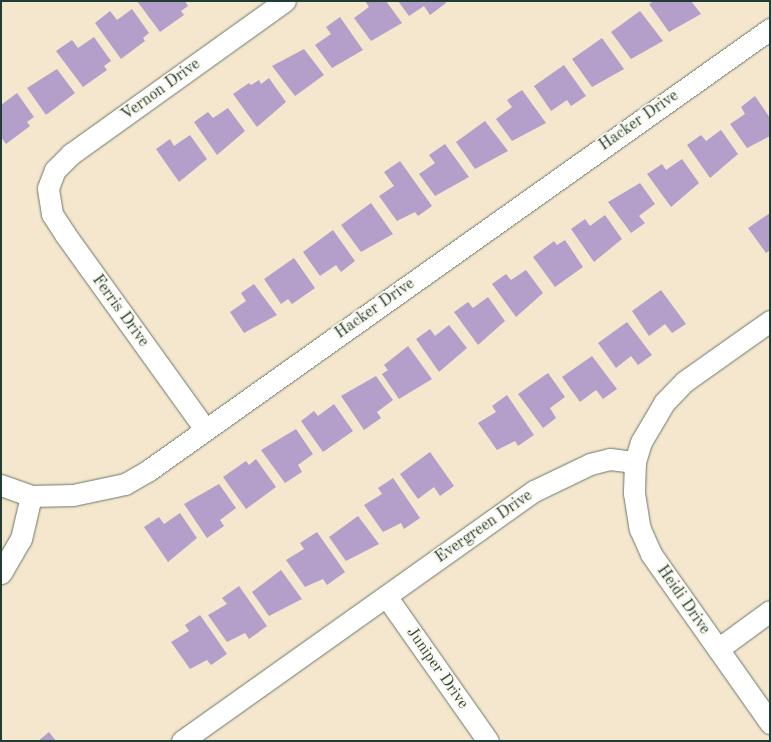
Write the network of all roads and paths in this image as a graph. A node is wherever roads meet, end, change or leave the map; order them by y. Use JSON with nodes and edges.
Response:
{"nodes":[{"id":1,"x":285,"y":1,"type":"edge"},
{"id":2,"x":770,"y":29,"type":"edge"},
{"id":3,"x":48,"y":188,"type":"joint"},
{"id":4,"x":770,"y":322,"type":"edge"},
{"id":5,"x":205,"y":429,"type":"junction"},
{"id":6,"x":635,"y":462,"type":"junction"},
{"id":7,"x":1,"y":485,"type":"edge"},
{"id":8,"x":31,"y":496,"type":"junction"},
{"id":9,"x":1,"y":573,"type":"edge"},
{"id":10,"x":386,"y":596,"type":"junction"},
{"id":11,"x":770,"y":612,"type":"edge"},
{"id":12,"x":718,"y":649,"type":"junction"},
{"id":13,"x":770,"y":723,"type":"edge"},
{"id":14,"x":182,"y":741,"type":"edge"},
{"id":15,"x":488,"y":741,"type":"edge"}],
"edges":[{"from":1,"to":3,"type":"street","name":"Vernon Drive"},
{"from":2,"to":5,"type":"street","name":"Hacker Drive"},
{"from":3,"to":5,"type":"street","name":"Ferris Drive"},
{"from":4,"to":6,"type":"street"},
{"from":5,"to":8,"type":"street","name":"Hacker Drive"},
{"from":6,"to":10,"type":"street","name":"Evergreen Drive"},
{"from":6,"to":12,"type":"street","name":"Heidi Drive"},
{"from":7,"to":8,"type":"street"},
{"from":8,"to":9,"type":"street"},
{"from":10,"to":14,"type":"street","name":"Evergreen Drive"},
{"from":10,"to":15,"type":"street","name":"Juniper Drive"},
{"from":11,"to":12,"type":"street"},
{"from":12,"to":13,"type":"street","name":"Heidi Drive"}]}
